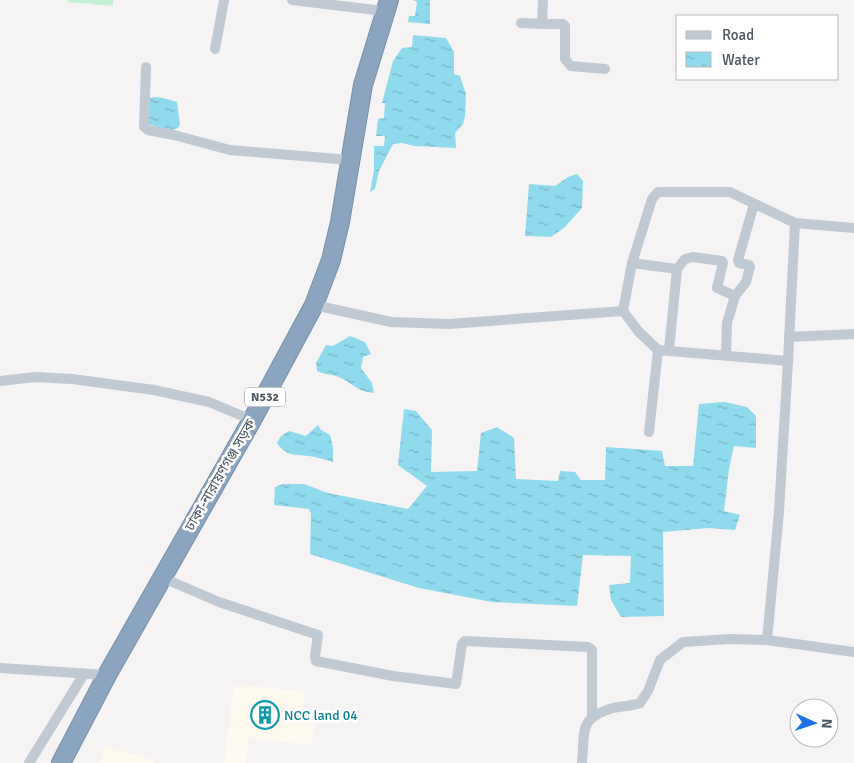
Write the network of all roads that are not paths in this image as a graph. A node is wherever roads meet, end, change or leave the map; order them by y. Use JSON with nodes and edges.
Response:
{"nodes":[{"id":1,"x":224,"y":0,"type":"edge"},
{"id":2,"x":292,"y":0,"type":"edge"},
{"id":3,"x":543,"y":0,"type":"edge"},
{"id":4,"x":387,"y":6,"type":"edge"},
{"id":5,"x":521,"y":23,"type":"dead end"},
{"id":6,"x":542,"y":24,"type":"junction"},
{"id":7,"x":215,"y":49,"type":"dead end"},
{"id":8,"x":146,"y":67,"type":"dead end"},
{"id":9,"x":605,"y":69,"type":"dead end"},
{"id":10,"x":350,"y":160,"type":"junction"},
{"id":11,"x":754,"y":204,"type":"junction"},
{"id":12,"x":795,"y":223,"type":"junction"},
{"id":13,"x":854,"y":228,"type":"edge"},
{"id":14,"x":632,"y":262,"type":"junction"},
{"id":15,"x":678,"y":269,"type":"junction"},
{"id":16,"x":735,"y":296,"type":"junction"},
{"id":17,"x":314,"y":305,"type":"junction"},
{"id":18,"x":623,"y":311,"type":"junction"},
{"id":19,"x":854,"y":334,"type":"edge"},
{"id":20,"x":789,"y":337,"type":"junction"},
{"id":21,"x":658,"y":350,"type":"junction"},
{"id":22,"x":669,"y":350,"type":"junction"},
{"id":23,"x":726,"y":355,"type":"junction"},
{"id":24,"x":788,"y":362,"type":"junction"},
{"id":25,"x":0,"y":381,"type":"edge"},
{"id":26,"x":252,"y":420,"type":"junction"},
{"id":27,"x":649,"y":432,"type":"dead end"},
{"id":28,"x":161,"y":577,"type":"junction"},
{"id":29,"x":767,"y":640,"type":"junction"},
{"id":30,"x":854,"y":652,"type":"edge"},
{"id":31,"x":0,"y":668,"type":"edge"},
{"id":32,"x":84,"y":674,"type":"junction"},
{"id":33,"x":106,"y":675,"type":"junction"},
{"id":34,"x":592,"y":716,"type":"junction"},
{"id":35,"x":29,"y":763,"type":"edge"},
{"id":36,"x":61,"y":763,"type":"edge"},
{"id":37,"x":582,"y":763,"type":"edge"}],
"edges":[{"from":1,"to":7,"type":"street"},
{"from":2,"to":4,"type":"street"},
{"from":3,"to":6,"type":"street"},
{"from":4,"to":10,"type":"highway","name":"ঢাকা-নারায়ণগঞ্জ সড়ক","number":"N532"},
{"from":5,"to":6,"type":"street"},
{"from":6,"to":9,"type":"street"},
{"from":8,"to":10,"type":"street"},
{"from":10,"to":17,"type":"highway","name":"ঢাকা-নারায়ণগঞ্জ সড়ক","number":"N532"},
{"from":11,"to":12,"type":"street"},
{"from":11,"to":14,"type":"street"},
{"from":11,"to":16,"type":"street"},
{"from":12,"to":13,"type":"street"},
{"from":12,"to":20,"type":"street"},
{"from":14,"to":15,"type":"street"},
{"from":14,"to":18,"type":"street"},
{"from":15,"to":16,"type":"street"},
{"from":15,"to":22,"type":"street"},
{"from":16,"to":23,"type":"street"},
{"from":17,"to":18,"type":"street"},
{"from":17,"to":26,"type":"highway","name":"ঢাকা-নারায়ণগঞ্জ সড়ক","number":"N532"},
{"from":18,"to":21,"type":"street"},
{"from":19,"to":20,"type":"street"},
{"from":20,"to":24,"type":"street"},
{"from":21,"to":22,"type":"street"},
{"from":21,"to":27,"type":"street"},
{"from":22,"to":23,"type":"street"},
{"from":23,"to":24,"type":"street"},
{"from":24,"to":29,"type":"street"},
{"from":25,"to":26,"type":"street"},
{"from":26,"to":28,"type":"highway","name":"ঢাকা-নারায়ণগঞ্জ সড়ক","number":"N532"},
{"from":28,"to":33,"type":"highway","name":"ঢাকা-নারায়ণগঞ্জ সড়ক","number":"N532"},
{"from":28,"to":34,"type":"street"},
{"from":29,"to":30,"type":"street"},
{"from":29,"to":34,"type":"street"},
{"from":31,"to":32,"type":"street"},
{"from":32,"to":33,"type":"street"},
{"from":32,"to":35,"type":"street"},
{"from":33,"to":36,"type":"highway","name":"ঢাকা-নারায়ণগঞ্জ সড়ক","number":"N532"},
{"from":34,"to":37,"type":"street"}]}
